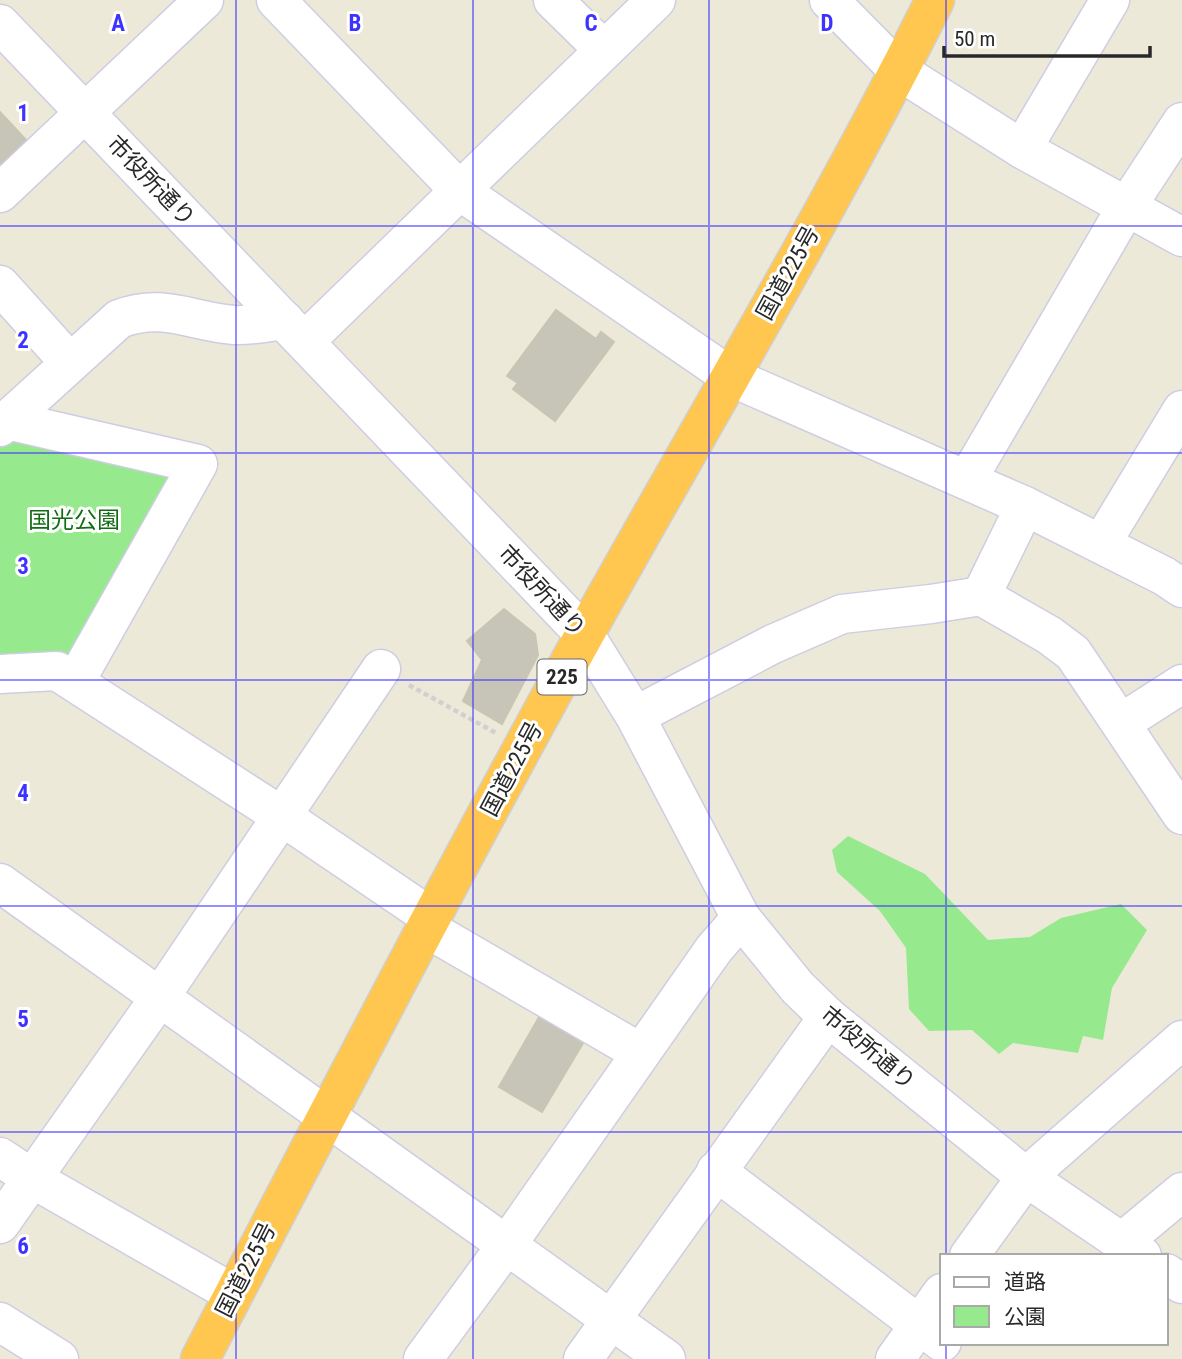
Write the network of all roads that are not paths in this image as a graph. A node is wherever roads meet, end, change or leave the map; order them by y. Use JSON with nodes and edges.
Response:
{"nodes":[{"id":1,"x":204,"y":0,"type":"edge"},
{"id":2,"x":276,"y":0,"type":"edge"},
{"id":3,"x":553,"y":0,"type":"edge"},
{"id":4,"x":656,"y":0,"type":"edge"},
{"id":5,"x":829,"y":0,"type":"edge"},
{"id":6,"x":935,"y":0,"type":"edge"},
{"id":7,"x":1110,"y":0,"type":"edge"},
{"id":8,"x":0,"y":24,"type":"edge"},
{"id":9,"x":604,"y":50,"type":"junction"},
{"id":10,"x":899,"y":71,"type":"junction"},
{"id":11,"x":87,"y":113,"type":"junction"},
{"id":12,"x":1182,"y":122,"type":"edge"},
{"id":13,"x":1022,"y":149,"type":"junction"},
{"id":14,"x":460,"y":191,"type":"junction"},
{"id":15,"x":0,"y":193,"type":"edge"},
{"id":16,"x":1127,"y":206,"type":"junction"},
{"id":17,"x":1182,"y":237,"type":"edge"},
{"id":18,"x":0,"y":285,"type":"edge"},
{"id":19,"x":295,"y":331,"type":"junction"},
{"id":20,"x":70,"y":363,"type":"junction"},
{"id":21,"x":731,"y":377,"type":"junction"},
{"id":22,"x":1182,"y":410,"type":"edge"},
{"id":23,"x":4,"y":423,"type":"edge"},
{"id":24,"x":967,"y":480,"type":"junction"},
{"id":25,"x":1026,"y":506,"type":"junction"},
{"id":26,"x":1101,"y":544,"type":"junction"},
{"id":27,"x":1182,"y":588,"type":"edge"},
{"id":28,"x":981,"y":596,"type":"junction"},
{"id":29,"x":585,"y":635,"type":"junction"},
{"id":30,"x":381,"y":669,"type":"road end"},
{"id":31,"x":0,"y":674,"type":"edge"},
{"id":32,"x":75,"y":682,"type":"junction"},
{"id":33,"x":1182,"y":684,"type":"edge"},
{"id":34,"x":635,"y":716,"type":"junction"},
{"id":35,"x":1121,"y":723,"type":"junction"},
{"id":36,"x":1182,"y":815,"type":"edge"},
{"id":37,"x":283,"y":817,"type":"junction"},
{"id":38,"x":6,"y":900,"type":"edge"},
{"id":39,"x":741,"y":918,"type":"junction"},
{"id":40,"x":429,"y":923,"type":"junction"},
{"id":41,"x":160,"y":998,"type":"junction"},
{"id":42,"x":828,"y":1017,"type":"junction"},
{"id":43,"x":1182,"y":1040,"type":"edge"},
{"id":44,"x":641,"y":1053,"type":"junction"},
{"id":45,"x":325,"y":1116,"type":"junction"},
{"id":46,"x":0,"y":1157,"type":"edge"},
{"id":47,"x":716,"y":1171,"type":"junction"},
{"id":48,"x":1026,"y":1177,"type":"junction"},
{"id":49,"x":33,"y":1179,"type":"junction"},
{"id":50,"x":1182,"y":1192,"type":"edge"},
{"id":51,"x":0,"y":1224,"type":"edge"},
{"id":52,"x":506,"y":1246,"type":"junction"},
{"id":53,"x":1132,"y":1249,"type":"edge"},
{"id":54,"x":970,"y":1254,"type":"edge"},
{"id":55,"x":234,"y":1294,"type":"junction"},
{"id":56,"x":940,"y":1306,"type":"edge"},
{"id":57,"x":611,"y":1321,"type":"junction"},
{"id":58,"x":0,"y":1322,"type":"edge"},
{"id":59,"x":935,"y":1337,"type":"edge"},
{"id":60,"x":946,"y":1345,"type":"edge"},
{"id":61,"x":59,"y":1359,"type":"edge"},
{"id":62,"x":200,"y":1359,"type":"edge"},
{"id":63,"x":423,"y":1359,"type":"edge"},
{"id":64,"x":583,"y":1359,"type":"edge"},
{"id":65,"x":666,"y":1359,"type":"edge"},
{"id":66,"x":895,"y":1359,"type":"edge"},
{"id":67,"x":965,"y":1359,"type":"edge"}],
"edges":[{"from":1,"to":11,"type":"street"},
{"from":2,"to":14,"type":"street"},
{"from":3,"to":9,"type":"street"},
{"from":4,"to":9,"type":"street"},
{"from":5,"to":10,"type":"street"},
{"from":6,"to":10,"type":"highway","name":"国道225号","number":"225"},
{"from":7,"to":13,"type":"street"},
{"from":8,"to":11,"type":"street","name":"市役所通り"},
{"from":9,"to":14,"type":"street"},
{"from":10,"to":13,"type":"street"},
{"from":10,"to":21,"type":"highway","name":"国道225号","number":"225"},
{"from":11,"to":15,"type":"street"},
{"from":11,"to":19,"type":"street","name":"市役所通り"},
{"from":12,"to":16,"type":"street"},
{"from":13,"to":16,"type":"street"},
{"from":14,"to":19,"type":"street"},
{"from":14,"to":21,"type":"street"},
{"from":16,"to":17,"type":"street"},
{"from":16,"to":24,"type":"street"},
{"from":18,"to":20,"type":"street"},
{"from":19,"to":20,"type":"street"},
{"from":19,"to":29,"type":"street","name":"市役所通り"},
{"from":20,"to":23,"type":"street"},
{"from":21,"to":24,"type":"street"},
{"from":21,"to":29,"type":"highway","name":"国道225号","number":"225"},
{"from":22,"to":26,"type":"street"},
{"from":23,"to":32,"type":"street"},
{"from":24,"to":25,"type":"street"},
{"from":25,"to":26,"type":"street"},
{"from":25,"to":28,"type":"street"},
{"from":26,"to":27,"type":"street"},
{"from":28,"to":34,"type":"street"},
{"from":28,"to":35,"type":"street"},
{"from":29,"to":34,"type":"street","name":"市役所通り"},
{"from":29,"to":40,"type":"highway","name":"国道225号","number":"225"},
{"from":30,"to":37,"type":"street"},
{"from":31,"to":32,"type":"street"},
{"from":32,"to":37,"type":"street"},
{"from":33,"to":35,"type":"street"},
{"from":34,"to":39,"type":"street","name":"市役所通り"},
{"from":35,"to":36,"type":"street"},
{"from":37,"to":40,"type":"street"},
{"from":37,"to":41,"type":"street"},
{"from":38,"to":41,"type":"street"},
{"from":39,"to":42,"type":"street","name":"市役所通り"},
{"from":39,"to":44,"type":"street"},
{"from":40,"to":44,"type":"street"},
{"from":40,"to":45,"type":"highway","name":"国道225号","number":"225"},
{"from":41,"to":45,"type":"street"},
{"from":41,"to":49,"type":"street"},
{"from":42,"to":47,"type":"street"},
{"from":42,"to":48,"type":"street","name":"市役所通り"},
{"from":43,"to":48,"type":"street"},
{"from":44,"to":52,"type":"street"},
{"from":45,"to":52,"type":"street"},
{"from":45,"to":55,"type":"highway","name":"国道225号","number":"225"},
{"from":46,"to":49,"type":"street"},
{"from":47,"to":57,"type":"street"},
{"from":47,"to":59,"type":"street"},
{"from":48,"to":53,"type":"street","name":"市役所通り"},
{"from":48,"to":54,"type":"street"},
{"from":49,"to":51,"type":"street"},
{"from":49,"to":55,"type":"street"},
{"from":50,"to":53,"type":"street"},
{"from":52,"to":57,"type":"street"},
{"from":52,"to":63,"type":"street"},
{"from":55,"to":62,"type":"highway","name":"国道225号","number":"225"},
{"from":56,"to":59,"type":"street"},
{"from":57,"to":64,"type":"street"},
{"from":57,"to":65,"type":"street"},
{"from":58,"to":61,"type":"street"},
{"from":59,"to":66,"type":"street"},
{"from":60,"to":67,"type":"street"}]}
